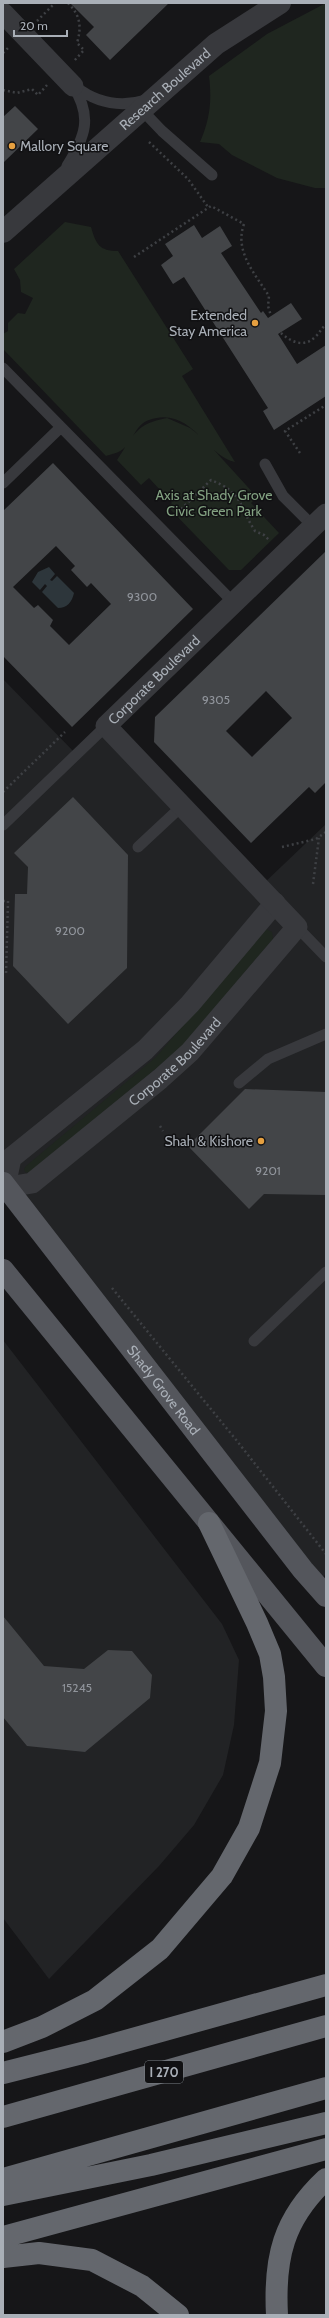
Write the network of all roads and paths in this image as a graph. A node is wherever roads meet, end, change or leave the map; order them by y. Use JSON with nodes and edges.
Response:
{"nodes":[{"id":1,"x":55,"y":3,"type":"edge"},
{"id":2,"x":68,"y":3,"type":"edge"},
{"id":3,"x":280,"y":3,"type":"edge"},
{"id":4,"x":3,"y":13,"type":"edge"},
{"id":5,"x":36,"y":22,"type":"dead end"},
{"id":6,"x":10,"y":46,"type":"dead end"},
{"id":7,"x":3,"y":53,"type":"edge"},
{"id":8,"x":74,"y":61,"type":"dead end"},
{"id":9,"x":47,"y":85,"type":"dead end"},
{"id":10,"x":73,"y":86,"type":"junction"},
{"id":11,"x":3,"y":90,"type":"edge"},
{"id":12,"x":148,"y":103,"type":"junction"},
{"id":13,"x":149,"y":142,"type":"dead end"},
{"id":14,"x":212,"y":175,"type":"dead end"},
{"id":15,"x":43,"y":196,"type":"junction"},
{"id":16,"x":208,"y":207,"type":"junction"},
{"id":17,"x":3,"y":232,"type":"edge"},
{"id":18,"x":134,"y":257,"type":"dead end"},
{"id":19,"x":271,"y":316,"type":"dead end"},
{"id":20,"x":326,"y":325,"type":"edge"},
{"id":21,"x":281,"y":333,"type":"dead end"},
{"id":22,"x":3,"y":368,"type":"edge"},
{"id":23,"x":326,"y":405,"type":"edge"},
{"id":24,"x":61,"y":427,"type":"junction"},
{"id":25,"x":300,"y":453,"type":"dead end"},
{"id":26,"x":265,"y":464,"type":"dead end"},
{"id":27,"x":3,"y":483,"type":"edge"},
{"id":28,"x":174,"y":516,"type":"dead end"},
{"id":29,"x":320,"y":520,"type":"edge"},
{"id":30,"x":271,"y":543,"type":"dead end"},
{"id":31,"x":234,"y":603,"type":"junction"},
{"id":32,"x":106,"y":726,"type":"junction"},
{"id":33,"x":65,"y":732,"type":"dead end"},
{"id":34,"x":3,"y":792,"type":"edge"},
{"id":35,"x":182,"y":806,"type":"junction"},
{"id":36,"x":3,"y":825,"type":"edge"},
{"id":37,"x":326,"y":832,"type":"edge"},
{"id":38,"x":319,"y":838,"type":"junction"},
{"id":39,"x":138,"y":847,"type":"dead end"},
{"id":40,"x":282,"y":848,"type":"dead end"},
{"id":41,"x":314,"y":884,"type":"dead end"},
{"id":42,"x":3,"y":901,"type":"edge"},
{"id":43,"x":275,"y":903,"type":"junction"},
{"id":44,"x":297,"y":927,"type":"junction"},
{"id":45,"x":326,"y":957,"type":"edge"},
{"id":46,"x":6,"y":975,"type":"dead end"},
{"id":47,"x":326,"y":1034,"type":"edge"},
{"id":48,"x":239,"y":1083,"type":"dead end"},
{"id":49,"x":160,"y":1126,"type":"dead end"},
{"id":50,"x":164,"y":1131,"type":"dead end"},
{"id":51,"x":4,"y":1186,"type":"edge"},
{"id":52,"x":3,"y":1270,"type":"edge"},
{"id":53,"x":326,"y":1272,"type":"edge"},
{"id":54,"x":111,"y":1287,"type":"dead end"},
{"id":55,"x":254,"y":1341,"type":"dead end"},
{"id":56,"x":209,"y":1523,"type":"junction"},
{"id":57,"x":326,"y":1554,"type":"edge"},
{"id":58,"x":326,"y":1596,"type":"edge"},
{"id":59,"x":326,"y":1666,"type":"edge"},
{"id":60,"x":326,"y":1985,"type":"edge"},
{"id":61,"x":326,"y":2026,"type":"edge"},
{"id":62,"x":3,"y":2042,"type":"edge"},
{"id":63,"x":3,"y":2073,"type":"edge"},
{"id":64,"x":326,"y":2088,"type":"edge"},
{"id":65,"x":3,"y":2118,"type":"edge"},
{"id":66,"x":326,"y":2123,"type":"edge"},
{"id":67,"x":326,"y":2149,"type":"edge"},
{"id":68,"x":3,"y":2179,"type":"edge"},
{"id":69,"x":326,"y":2179,"type":"edge"},
{"id":70,"x":3,"y":2195,"type":"edge"},
{"id":71,"x":3,"y":2237,"type":"edge"},
{"id":72,"x":3,"y":2257,"type":"edge"},
{"id":73,"x":171,"y":2311,"type":"edge"},
{"id":74,"x":277,"y":2315,"type":"edge"}],
"edges":[{"from":1,"to":5,"type":"path"},
{"from":2,"to":8,"type":"path"},
{"from":3,"to":12,"type":"street","name":"Research Boulevard"},
{"from":4,"to":10,"type":"street"},
{"from":6,"to":7,"type":"path"},
{"from":9,"to":11,"type":"path"},
{"from":10,"to":12,"type":"lane"},
{"from":10,"to":15,"type":"lane"},
{"from":12,"to":14,"type":"lane"},
{"from":12,"to":15,"type":"street","name":"Research Boulevard"},
{"from":13,"to":16,"type":"path"},
{"from":15,"to":17,"type":"street","name":"Research Boulevard"},
{"from":16,"to":18,"type":"path"},
{"from":16,"to":19,"type":"path"},
{"from":20,"to":21,"type":"path"},
{"from":22,"to":24,"type":"lane"},
{"from":23,"to":25,"type":"path"},
{"from":24,"to":27,"type":"lane"},
{"from":24,"to":31,"type":"lane"},
{"from":26,"to":29,"type":"lane"},
{"from":28,"to":30,"type":"path"},
{"from":29,"to":31,"type":"street","name":"Corporate Boulevard"},
{"from":31,"to":32,"type":"street","name":"Corporate Boulevard"},
{"from":32,"to":35,"type":"street","name":"Corporate Boulevard"},
{"from":32,"to":36,"type":"lane"},
{"from":33,"to":34,"type":"path"},
{"from":35,"to":39,"type":"lane"},
{"from":35,"to":43,"type":"street","name":"Corporate Boulevard"},
{"from":37,"to":38,"type":"path"},
{"from":38,"to":40,"type":"path"},
{"from":38,"to":41,"type":"path"},
{"from":42,"to":46,"type":"path"},
{"from":43,"to":44,"type":"street","name":"Corporate Boulevard"},
{"from":43,"to":51,"type":"street","name":"Corporate Boulevard"},
{"from":44,"to":45,"type":"lane"},
{"from":44,"to":51,"type":"street","name":"Corporate Boulevard"},
{"from":47,"to":48,"type":"lane"},
{"from":49,"to":50,"type":"path"},
{"from":51,"to":58,"type":"main road","name":"Shady Grove Road"},
{"from":52,"to":56,"type":"main road"},
{"from":53,"to":55,"type":"lane"},
{"from":54,"to":57,"type":"path"},
{"from":56,"to":59,"type":"main road"},
{"from":56,"to":62,"type":"highway"},
{"from":60,"to":63,"type":"highway"},
{"from":61,"to":65,"type":"highway","number":"I 270"},
{"from":64,"to":68,"type":"highway"},
{"from":66,"to":70,"type":"highway"},
{"from":67,"to":71,"type":"highway"},
{"from":69,"to":74,"type":"highway"},
{"from":72,"to":73,"type":"highway"}]}
